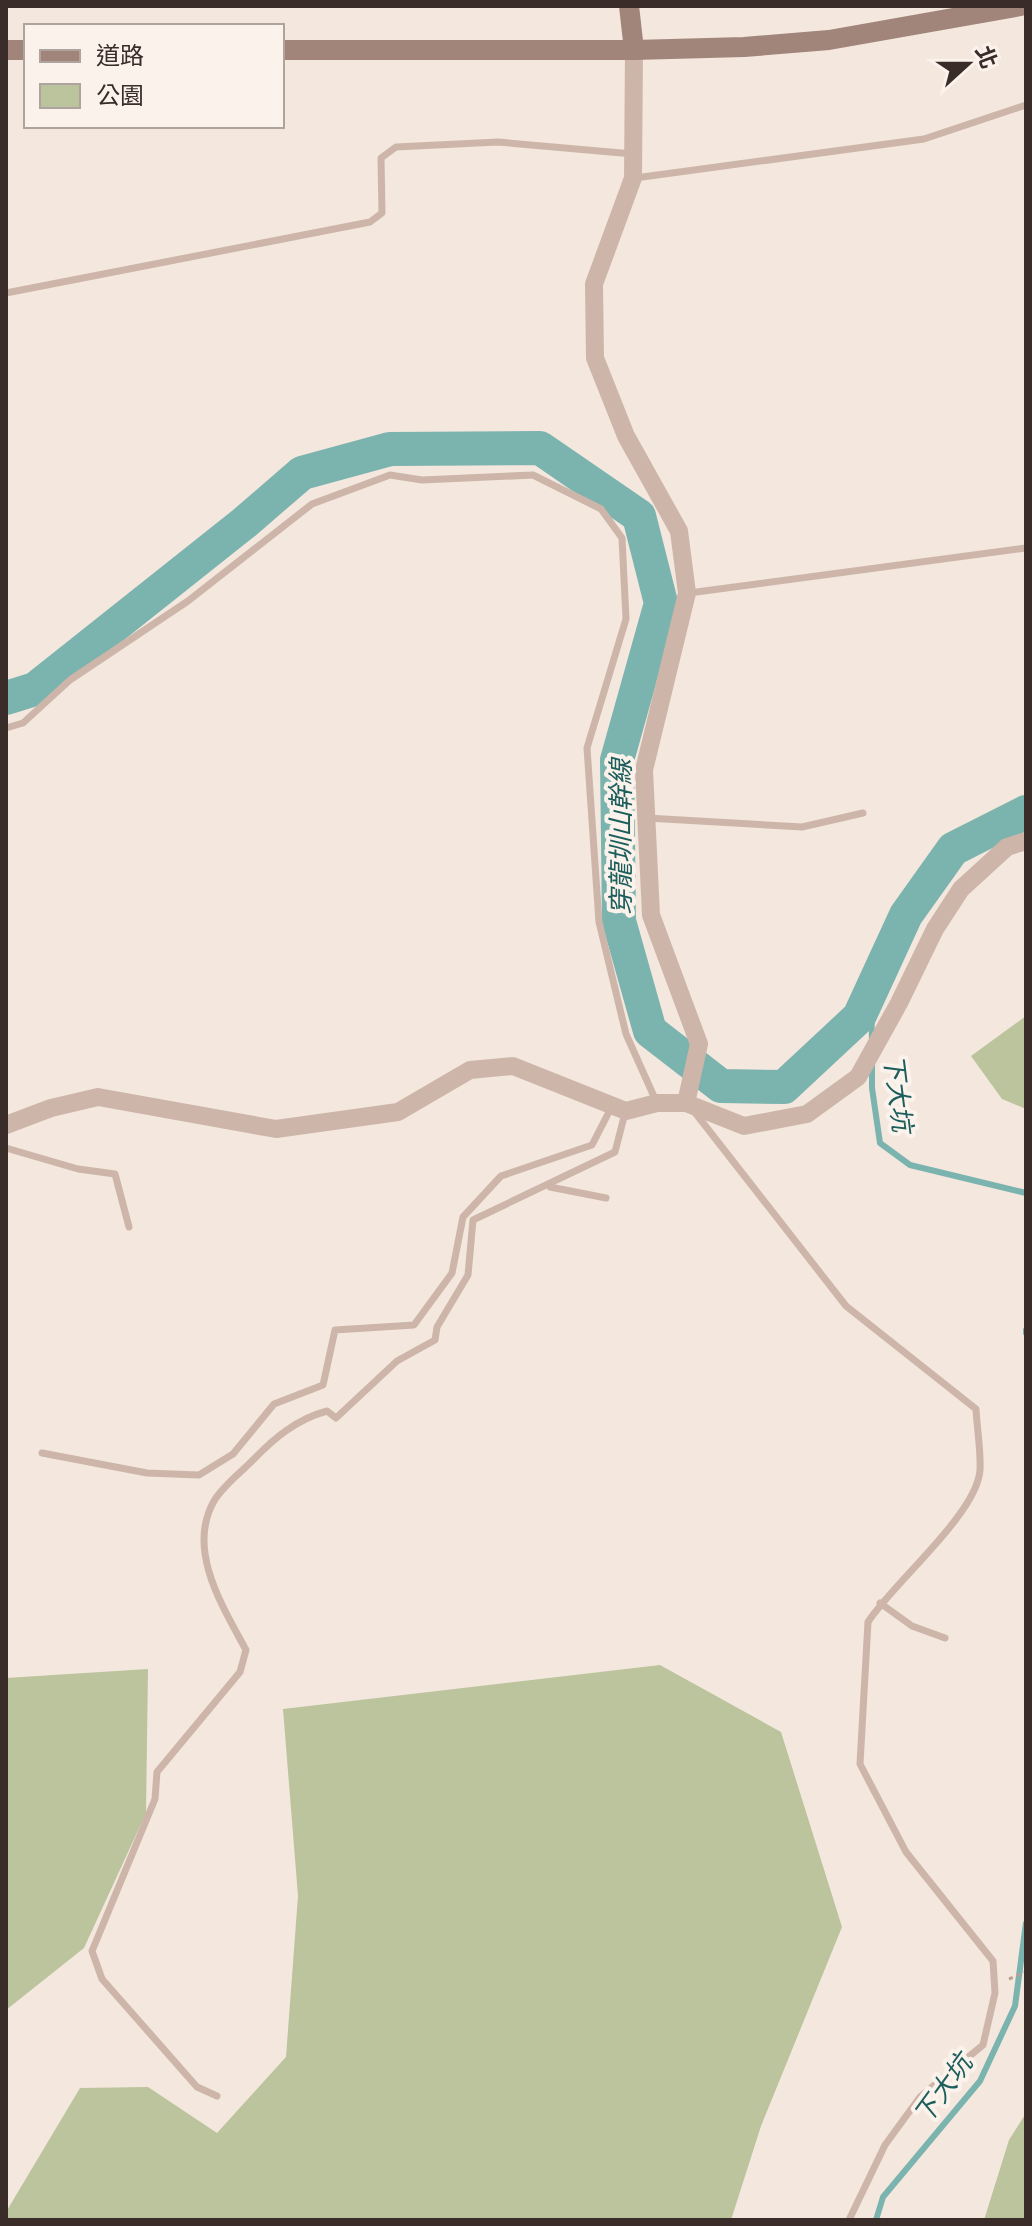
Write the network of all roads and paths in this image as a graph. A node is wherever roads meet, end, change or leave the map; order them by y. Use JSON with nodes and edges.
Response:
{"nodes":[{"id":1,"x":629,"y":6,"type":"edge"},
{"id":2,"x":1021,"y":6,"type":"edge"},
{"id":3,"x":284,"y":50,"type":"edge"},
{"id":4,"x":634,"y":50,"type":"junction"},
{"id":5,"x":1026,"y":105,"type":"edge"},
{"id":6,"x":633,"y":154,"type":"junction"},
{"id":7,"x":633,"y":178,"type":"junction"},
{"id":8,"x":6,"y":293,"type":"edge"},
{"id":9,"x":1026,"y":548,"type":"edge"},
{"id":10,"x":687,"y":593,"type":"junction"},
{"id":11,"x":6,"y":728,"type":"edge"},
{"id":12,"x":863,"y":813,"type":"dead end"},
{"id":13,"x":646,"y":818,"type":"junction"},
{"id":14,"x":1026,"y":841,"type":"edge"},
{"id":15,"x":657,"y":1103,"type":"junction"},
{"id":16,"x":686,"y":1103,"type":"junction"},
{"id":17,"x":619,"y":1108,"type":"junction"},
{"id":18,"x":6,"y":1125,"type":"edge"},
{"id":19,"x":6,"y":1148,"type":"edge"},
{"id":20,"x":545,"y":1186,"type":"junction"},
{"id":21,"x":606,"y":1198,"type":"dead end"},
{"id":22,"x":129,"y":1227,"type":"dead end"},
{"id":23,"x":42,"y":1453,"type":"dead end"},
{"id":24,"x":880,"y":1603,"type":"junction"},
{"id":25,"x":945,"y":1638,"type":"dead end"},
{"id":26,"x":1026,"y":1972,"type":"edge"},
{"id":27,"x":994,"y":1986,"type":"junction"},
{"id":28,"x":217,"y":2096,"type":"dead end"},
{"id":29,"x":849,"y":2220,"type":"edge"}],
"edges":[{"from":1,"to":4,"type":"main road"},
{"from":2,"to":4,"type":"main road"},
{"from":3,"to":4,"type":"main road"},
{"from":4,"to":6,"type":"street"},
{"from":5,"to":7,"type":"lane"},
{"from":6,"to":7,"type":"street"},
{"from":6,"to":8,"type":"lane"},
{"from":7,"to":10,"type":"street"},
{"from":9,"to":10,"type":"lane"},
{"from":10,"to":13,"type":"street"},
{"from":11,"to":15,"type":"lane"},
{"from":12,"to":13,"type":"lane"},
{"from":13,"to":16,"type":"street"},
{"from":14,"to":16,"type":"street"},
{"from":15,"to":16,"type":"street"},
{"from":15,"to":17,"type":"street"},
{"from":16,"to":24,"type":"lane"},
{"from":17,"to":18,"type":"street"},
{"from":17,"to":20,"type":"lane"},
{"from":17,"to":23,"type":"lane"},
{"from":19,"to":22,"type":"lane"},
{"from":20,"to":21,"type":"lane"},
{"from":20,"to":28,"type":"lane"},
{"from":24,"to":25,"type":"lane"},
{"from":24,"to":27,"type":"lane"},
{"from":26,"to":27,"type":"path"},
{"from":27,"to":29,"type":"lane"}]}
